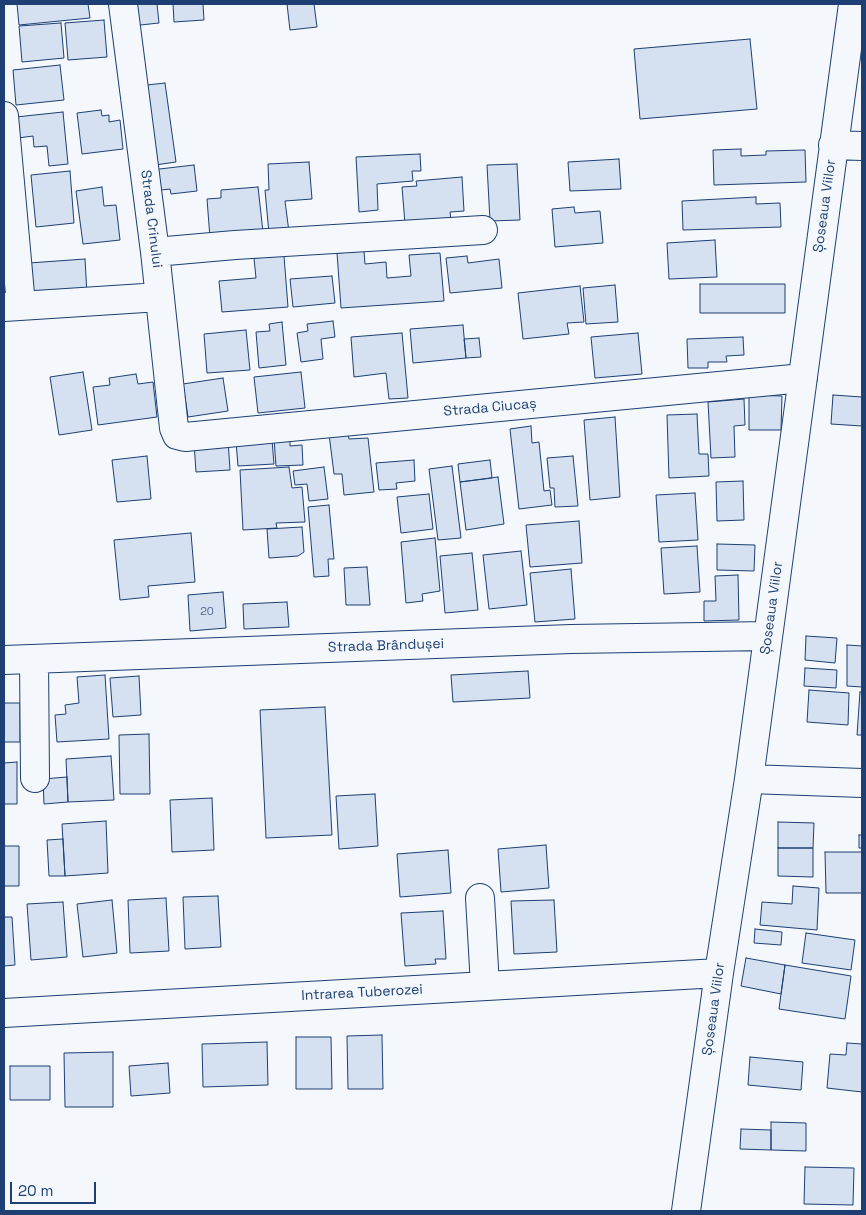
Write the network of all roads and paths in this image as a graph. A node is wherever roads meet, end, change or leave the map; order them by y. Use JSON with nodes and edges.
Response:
{"nodes":[{"id":1,"x":123,"y":4,"type":"edge"},
{"id":2,"x":853,"y":4,"type":"edge"},
{"id":3,"x":4,"y":116,"type":"edge"},
{"id":4,"x":833,"y":145,"type":"junction"},
{"id":5,"x":862,"y":146,"type":"edge"},
{"id":6,"x":483,"y":230,"type":"dead end"},
{"id":7,"x":155,"y":252,"type":"junction"},
{"id":8,"x":160,"y":297,"type":"junction"},
{"id":9,"x":12,"y":306,"type":"edge"},
{"id":10,"x":802,"y":378,"type":"junction"},
{"id":11,"x":177,"y":435,"type":"joint"},
{"id":12,"x":768,"y":636,"type":"junction"},
{"id":13,"x":34,"y":659,"type":"junction"},
{"id":14,"x":4,"y":660,"type":"edge"},
{"id":15,"x":35,"y":778,"type":"dead end"},
{"id":16,"x":749,"y":779,"type":"junction"},
{"id":17,"x":862,"y":783,"type":"edge"},
{"id":18,"x":480,"y":898,"type":"dead end"},
{"id":19,"x":719,"y":973,"type":"junction"},
{"id":20,"x":485,"y":986,"type":"junction"},
{"id":21,"x":4,"y":1012,"type":"edge"},
{"id":22,"x":686,"y":1211,"type":"edge"}],
"edges":[{"from":1,"to":7,"type":"street","name":"Strada Crinului"},
{"from":2,"to":4,"type":"street","name":"Șoseaua Viilor"},
{"from":3,"to":9,"type":"street"},
{"from":4,"to":5,"type":"street"},
{"from":4,"to":10,"type":"street","name":"Șoseaua Viilor"},
{"from":6,"to":7,"type":"street"},
{"from":7,"to":8,"type":"street","name":"Strada Crinului"},
{"from":8,"to":9,"type":"street"},
{"from":8,"to":11,"type":"street","name":"Strada Crinului"},
{"from":10,"to":11,"type":"street","name":"Strada Ciucaș"},
{"from":10,"to":12,"type":"street","name":"Șoseaua Viilor"},
{"from":12,"to":13,"type":"street","name":"Strada Brândușei"},
{"from":12,"to":16,"type":"street","name":"Șoseaua Viilor"},
{"from":13,"to":14,"type":"street","name":"Strada Brândușei"},
{"from":13,"to":15,"type":"street"},
{"from":16,"to":17,"type":"street"},
{"from":16,"to":19,"type":"street","name":"Șoseaua Viilor"},
{"from":18,"to":20,"type":"street"},
{"from":19,"to":20,"type":"street","name":"Intrarea Tuberozei"},
{"from":19,"to":22,"type":"street","name":"Șoseaua Viilor"},
{"from":20,"to":21,"type":"street","name":"Intrarea Tuberozei"}]}
